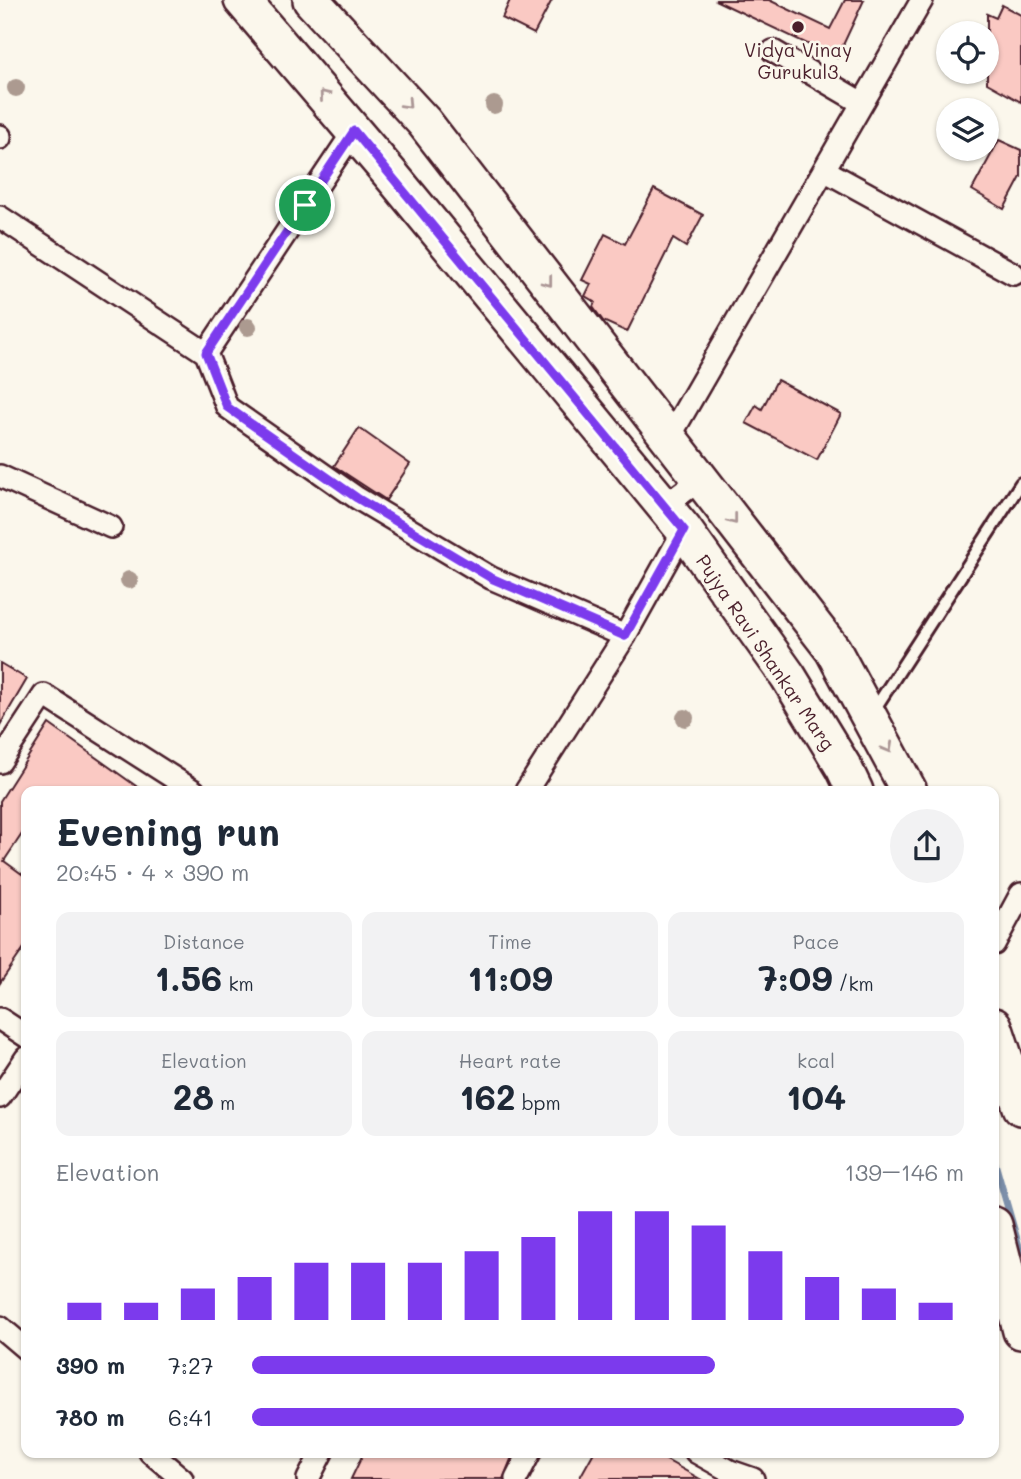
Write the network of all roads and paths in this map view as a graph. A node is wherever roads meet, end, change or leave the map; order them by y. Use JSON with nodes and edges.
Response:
{"nodes":[{"id":1,"x":242,"y":0,"type":"edge"},
{"id":2,"x":311,"y":0,"type":"edge"},
{"id":3,"x":922,"y":0,"type":"edge"},
{"id":4,"x":773,"y":51,"type":"dead end"},
{"id":5,"x":862,"y":103,"type":"junction"},
{"id":6,"x":354,"y":131,"type":"junction"},
{"id":7,"x":824,"y":170,"type":"junction"},
{"id":8,"x":0,"y":217,"type":"edge"},
{"id":9,"x":1014,"y":274,"type":"dead end"},
{"id":10,"x":206,"y":353,"type":"junction"},
{"id":11,"x":669,"y":438,"type":"junction"},
{"id":12,"x":0,"y":476,"type":"edge"},
{"id":13,"x":701,"y":479,"type":"junction"},
{"id":14,"x":1021,"y":483,"type":"edge"},
{"id":15,"x":674,"y":518,"type":"junction"},
{"id":16,"x":111,"y":527,"type":"dead end"},
{"id":17,"x":625,"y":636,"type":"junction"},
{"id":18,"x":870,"y":716,"type":"junction"},
{"id":19,"x":0,"y":762,"type":"edge"},
{"id":20,"x":186,"y":786,"type":"edge"},
{"id":21,"x":529,"y":786,"type":"edge"},
{"id":22,"x":853,"y":786,"type":"edge"},
{"id":23,"x":906,"y":786,"type":"edge"},
{"id":24,"x":1021,"y":894,"type":"edge"},
{"id":25,"x":999,"y":935,"type":"edge"},
{"id":26,"x":0,"y":1019,"type":"edge"},
{"id":27,"x":21,"y":1033,"type":"edge"},
{"id":28,"x":999,"y":1041,"type":"edge"},
{"id":29,"x":21,"y":1066,"type":"edge"},
{"id":30,"x":0,"y":1097,"type":"edge"},
{"id":31,"x":1021,"y":1107,"type":"edge"},
{"id":32,"x":999,"y":1245,"type":"edge"},
{"id":33,"x":0,"y":1327,"type":"edge"},
{"id":34,"x":1021,"y":1331,"type":"edge"},
{"id":35,"x":21,"y":1345,"type":"edge"},
{"id":36,"x":157,"y":1458,"type":"edge"},
{"id":37,"x":320,"y":1458,"type":"edge"},
{"id":38,"x":527,"y":1458,"type":"edge"},
{"id":39,"x":735,"y":1462,"type":"edge"},
{"id":40,"x":182,"y":1479,"type":"edge"},
{"id":41,"x":308,"y":1479,"type":"edge"},
{"id":42,"x":516,"y":1479,"type":"edge"},
{"id":43,"x":752,"y":1479,"type":"edge"}],
"edges":[{"from":6,"to":1,"type":"main road","name":"Pujya Ravi Shankar Marg","one_way":true},
{"from":2,"to":11,"type":"main road","one_way":true},
{"from":3,"to":5,"type":"street"},
{"from":4,"to":5,"type":"street"},
{"from":5,"to":7,"type":"street"},
{"from":6,"to":10,"type":"street"},
{"from":6,"to":15,"type":"main road","name":"Pujya Ravi Shankar Marg"},
{"from":7,"to":9,"type":"street"},
{"from":7,"to":11,"type":"street"},
{"from":8,"to":10,"type":"street"},
{"from":10,"to":17,"type":"street"},
{"from":11,"to":13,"type":"main road"},
{"from":12,"to":16,"type":"street"},
{"from":13,"to":15,"type":"street"},
{"from":13,"to":18,"type":"main road","one_way":true},
{"from":14,"to":18,"type":"lane"},
{"from":15,"to":17,"type":"street"},
{"from":15,"to":22,"type":"main road","name":"Pujya Ravi Shankar Marg"},
{"from":17,"to":21,"type":"street"},
{"from":18,"to":23,"type":"main road","one_way":true},
{"from":19,"to":20,"type":"street"},
{"from":24,"to":25,"type":"street"},
{"from":26,"to":27,"type":"street"},
{"from":28,"to":31,"type":"main road"},
{"from":29,"to":30,"type":"street"},
{"from":32,"to":34,"type":"main road"},
{"from":33,"to":35,"type":"street"},
{"from":36,"to":40,"type":"street"},
{"from":37,"to":41,"type":"street"},
{"from":38,"to":42,"type":"street"},
{"from":39,"to":43,"type":"street"}]}
